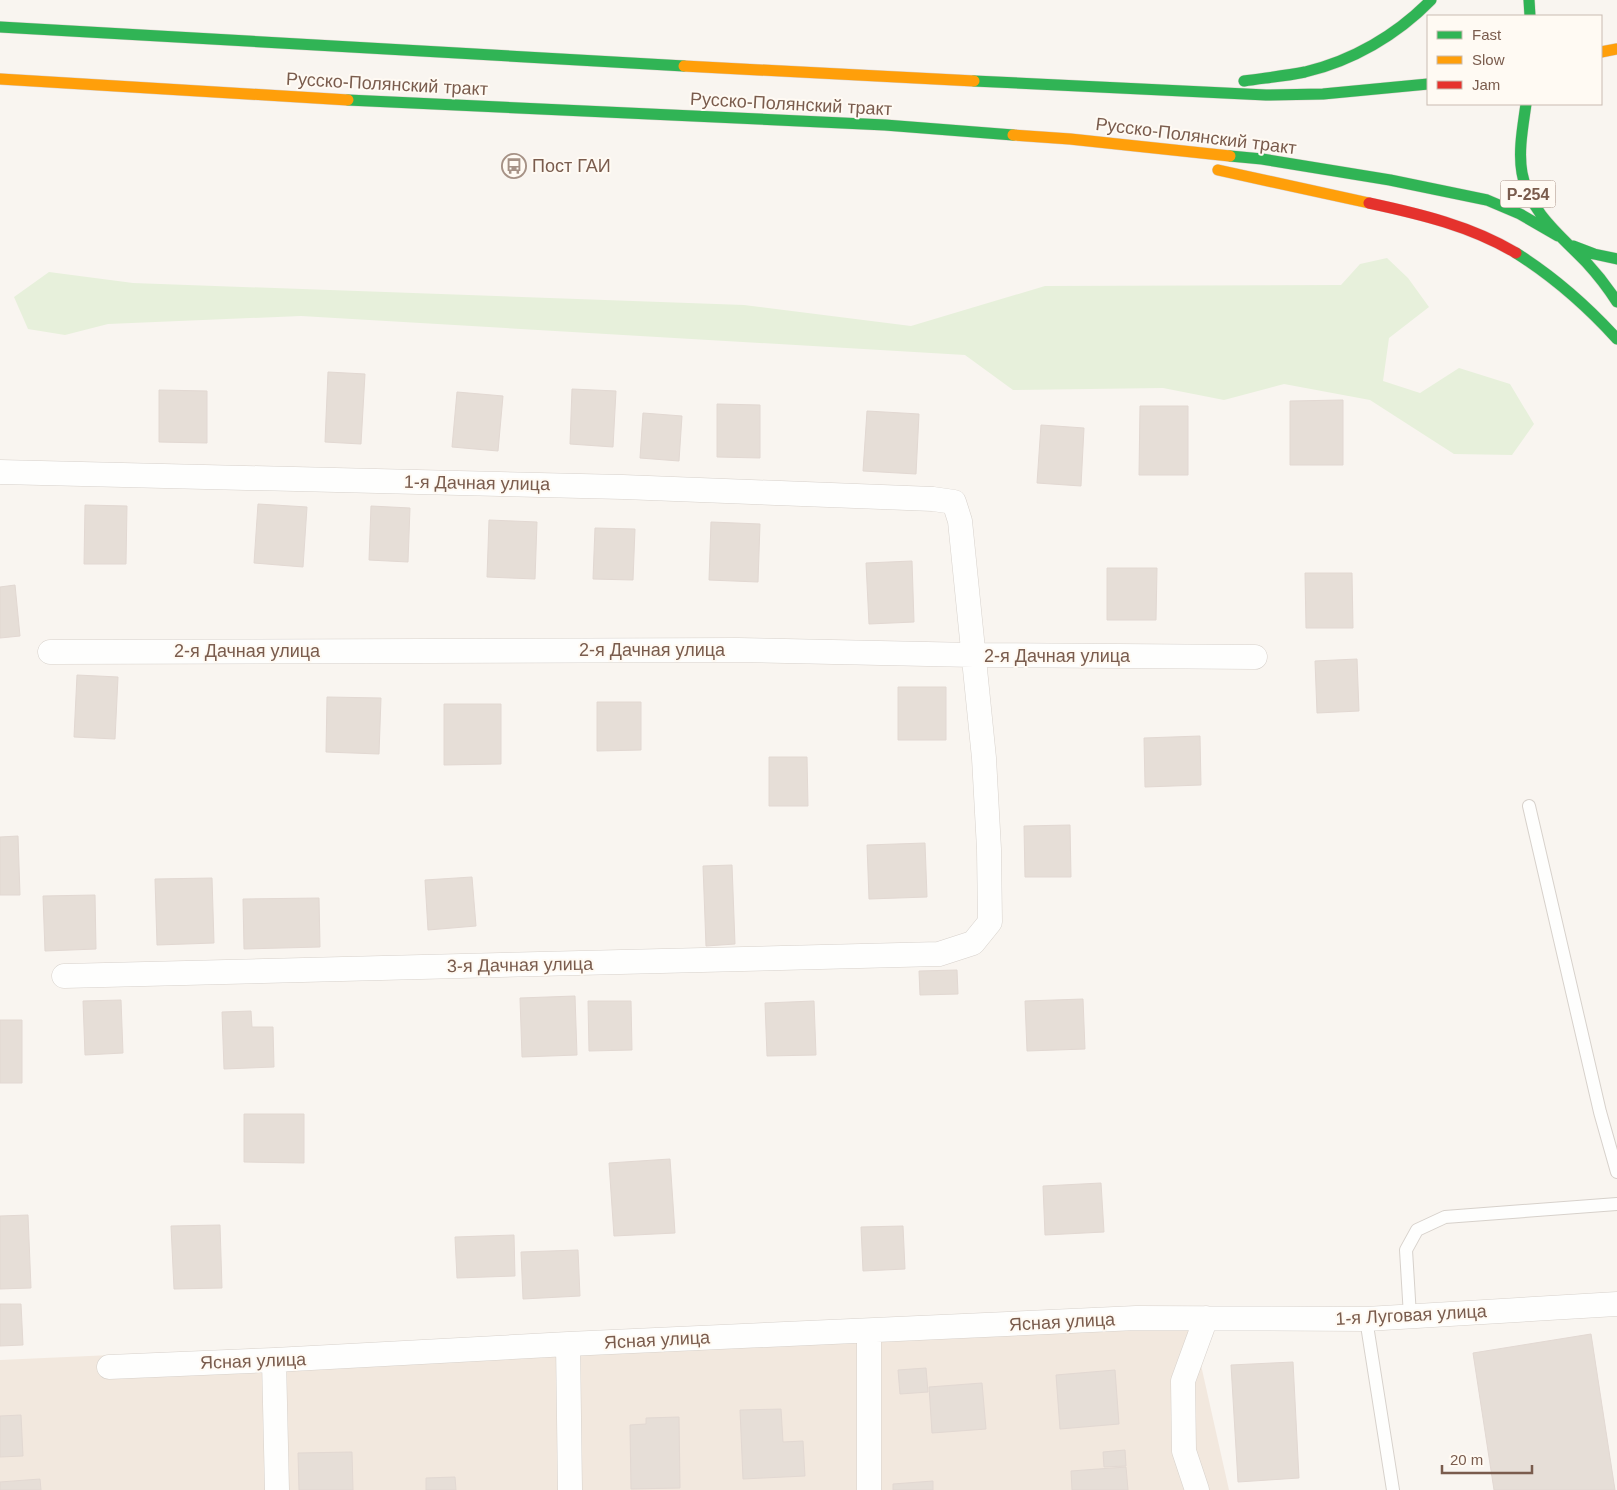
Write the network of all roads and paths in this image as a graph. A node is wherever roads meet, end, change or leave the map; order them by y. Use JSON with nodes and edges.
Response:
{"nodes":[{"id":1,"x":1431,"y":0,"type":"edge"},
{"id":2,"x":1529,"y":0,"type":"edge"},
{"id":3,"x":1530,"y":15,"type":"edge"},
{"id":4,"x":0,"y":27,"type":"edge"},
{"id":5,"x":1617,"y":50,"type":"edge"},
{"id":6,"x":1602,"y":52,"type":"edge"},
{"id":7,"x":0,"y":79,"type":"edge"},
{"id":8,"x":1427,"y":84,"type":"edge"},
{"id":9,"x":1169,"y":90,"type":"junction"},
{"id":10,"x":1526,"y":105,"type":"edge"},
{"id":11,"x":1533,"y":105,"type":"edge"},
{"id":12,"x":1522,"y":135,"type":"junction"},
{"id":13,"x":1070,"y":139,"type":"junction"},
{"id":14,"x":1177,"y":161,"type":"dead end"},
{"id":15,"x":1206,"y":168,"type":"dead end"},
{"id":16,"x":1566,"y":241,"type":"junction"},
{"id":17,"x":1617,"y":259,"type":"edge"},
{"id":18,"x":1617,"y":302,"type":"edge"},
{"id":19,"x":1617,"y":339,"type":"edge"},
{"id":20,"x":0,"y":472,"type":"edge"},
{"id":21,"x":50,"y":652,"type":"dead end"},
{"id":22,"x":974,"y":655,"type":"junction"},
{"id":23,"x":1255,"y":657,"type":"dead end"},
{"id":24,"x":1529,"y":806,"type":"dead end"},
{"id":25,"x":64,"y":976,"type":"dead end"},
{"id":26,"x":1617,"y":1172,"type":"edge"},
{"id":27,"x":1617,"y":1204,"type":"edge"},
{"id":28,"x":1617,"y":1304,"type":"edge"},
{"id":29,"x":1410,"y":1316,"type":"junction"},
{"id":30,"x":1206,"y":1318,"type":"junction"},
{"id":31,"x":1366,"y":1319,"type":"junction"},
{"id":32,"x":869,"y":1331,"type":"junction"},
{"id":33,"x":568,"y":1344,"type":"junction"},
{"id":34,"x":274,"y":1360,"type":"junction"},
{"id":35,"x":109,"y":1366,"type":"dead end"},
{"id":36,"x":277,"y":1490,"type":"edge"},
{"id":37,"x":570,"y":1490,"type":"edge"},
{"id":38,"x":869,"y":1490,"type":"edge"},
{"id":39,"x":1197,"y":1490,"type":"edge"},
{"id":40,"x":1393,"y":1490,"type":"edge"}],
"edges":[{"from":1,"to":9,"type":"main road"},
{"from":2,"to":3,"type":"main road"},
{"from":4,"to":9,"type":"main road","name":"Русско-Полянский тракт"},
{"from":5,"to":6,"type":"main road"},
{"from":7,"to":13,"type":"main road","name":"Русско-Полянский тракт"},
{"from":8,"to":9,"type":"main road","name":"Русско-Полянский тракт"},
{"from":10,"to":12,"type":"main road","number":"Р-254"},
{"from":11,"to":12,"type":"main road","number":"Р-254"},
{"from":12,"to":16,"type":"main road","number":"Р-254"},
{"from":13,"to":14,"type":"main road"},
{"from":13,"to":16,"type":"main road","name":"Русско-Полянский тракт"},
{"from":15,"to":19,"type":"main road"},
{"from":16,"to":17,"type":"main road","number":"Р-254"},
{"from":16,"to":18,"type":"main road","number":"Р-254"},
{"from":20,"to":22,"type":"street","name":"1-я Дачная улица"},
{"from":21,"to":22,"type":"street","name":"2-я Дачная улица"},
{"from":22,"to":23,"type":"street","name":"2-я Дачная улица"},
{"from":22,"to":25,"type":"street","name":"3-я Дачная улица"},
{"from":24,"to":26,"type":"lane"},
{"from":27,"to":29,"type":"lane"},
{"from":28,"to":29,"type":"street","name":"1-я Луговая улица"},
{"from":29,"to":31,"type":"street","name":"1-я Луговая улица"},
{"from":30,"to":31,"type":"street","name":"1-я Луговая улица"},
{"from":30,"to":32,"type":"street","name":"Ясная улица"},
{"from":30,"to":39,"type":"street"},
{"from":31,"to":40,"type":"lane"},
{"from":32,"to":33,"type":"street","name":"Ясная улица"},
{"from":32,"to":38,"type":"street"},
{"from":33,"to":34,"type":"street","name":"Ясная улица"},
{"from":33,"to":37,"type":"street"},
{"from":34,"to":35,"type":"street","name":"Ясная улица"},
{"from":34,"to":36,"type":"street"}]}
